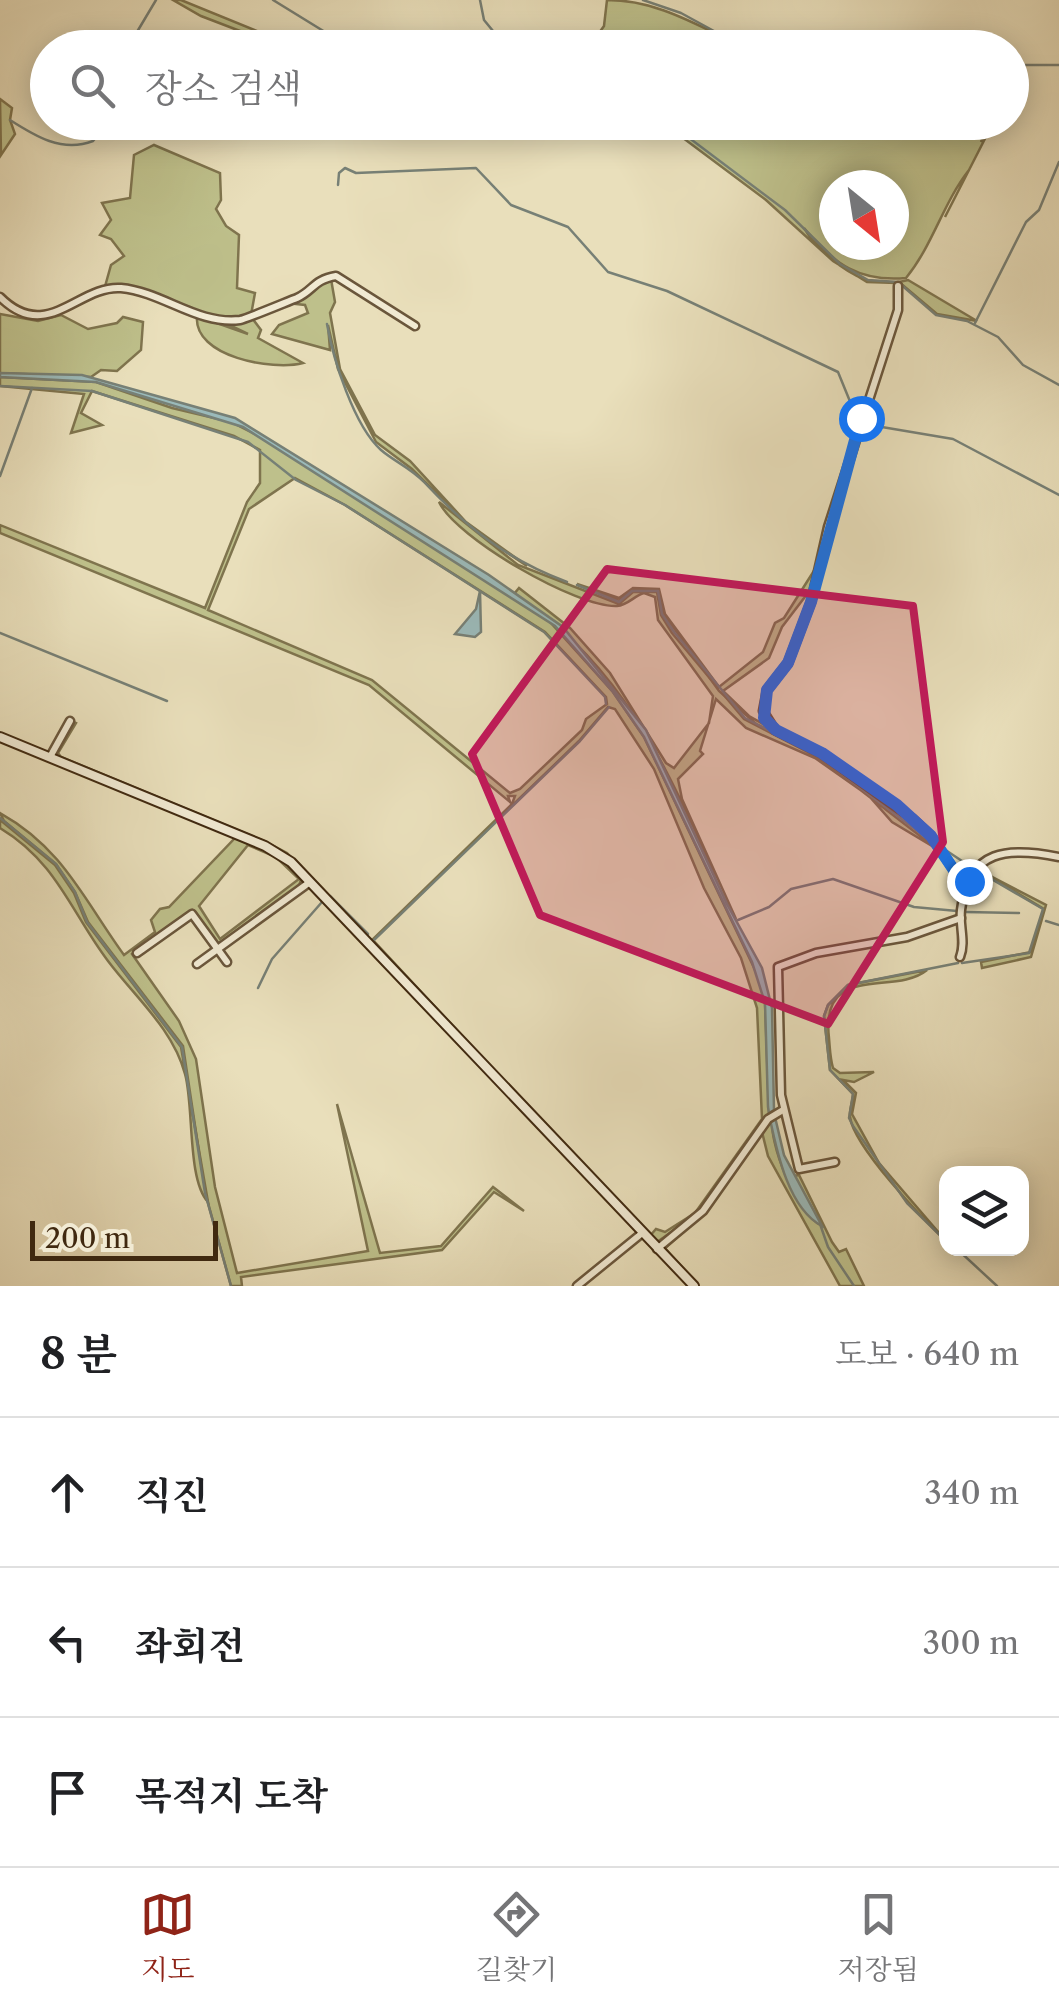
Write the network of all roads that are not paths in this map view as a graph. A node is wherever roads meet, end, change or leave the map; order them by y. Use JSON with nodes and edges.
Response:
{"nodes":[{"id":1,"x":898,"y":286,"type":"dead end"},
{"id":2,"x":0,"y":297,"type":"edge"},
{"id":3,"x":415,"y":326,"type":"dead end"},
{"id":4,"x":70,"y":721,"type":"dead end"},
{"id":5,"x":0,"y":737,"type":"edge"},
{"id":6,"x":50,"y":757,"type":"junction"},
{"id":7,"x":1059,"y":858,"type":"edge"},
{"id":8,"x":310,"y":882,"type":"junction"},
{"id":9,"x":966,"y":888,"type":"junction"},
{"id":10,"x":961,"y":918,"type":"junction"},
{"id":11,"x":218,"y":949,"type":"junction"},
{"id":12,"x":137,"y":953,"type":"dead end"},
{"id":13,"x":960,"y":957,"type":"dead end"},
{"id":14,"x":226,"y":962,"type":"dead end"},
{"id":15,"x":198,"y":964,"type":"dead end"},
{"id":16,"x":784,"y":1110,"type":"junction"},
{"id":17,"x":835,"y":1162,"type":"dead end"},
{"id":18,"x":641,"y":1234,"type":"junction"},
{"id":19,"x":657,"y":1249,"type":"junction"},
{"id":20,"x":588,"y":1278,"type":"junction"},
{"id":21,"x":577,"y":1286,"type":"edge"},
{"id":22,"x":594,"y":1286,"type":"edge"},
{"id":23,"x":694,"y":1286,"type":"edge"}],
"edges":[{"from":1,"to":9,"type":"street"},
{"from":2,"to":3,"type":"street"},
{"from":4,"to":6,"type":"street"},
{"from":5,"to":6,"type":"street"},
{"from":6,"to":8,"type":"street"},
{"from":7,"to":9,"type":"street"},
{"from":8,"to":11,"type":"street"},
{"from":8,"to":18,"type":"street"},
{"from":9,"to":10,"type":"street"},
{"from":10,"to":13,"type":"street"},
{"from":10,"to":16,"type":"street"},
{"from":11,"to":12,"type":"street"},
{"from":11,"to":14,"type":"street"},
{"from":11,"to":15,"type":"street"},
{"from":16,"to":17,"type":"street"},
{"from":16,"to":19,"type":"street"},
{"from":18,"to":19,"type":"street"},
{"from":18,"to":20,"type":"street"},
{"from":19,"to":23,"type":"street"},
{"from":20,"to":21,"type":"street"},
{"from":20,"to":22,"type":"street"}]}
